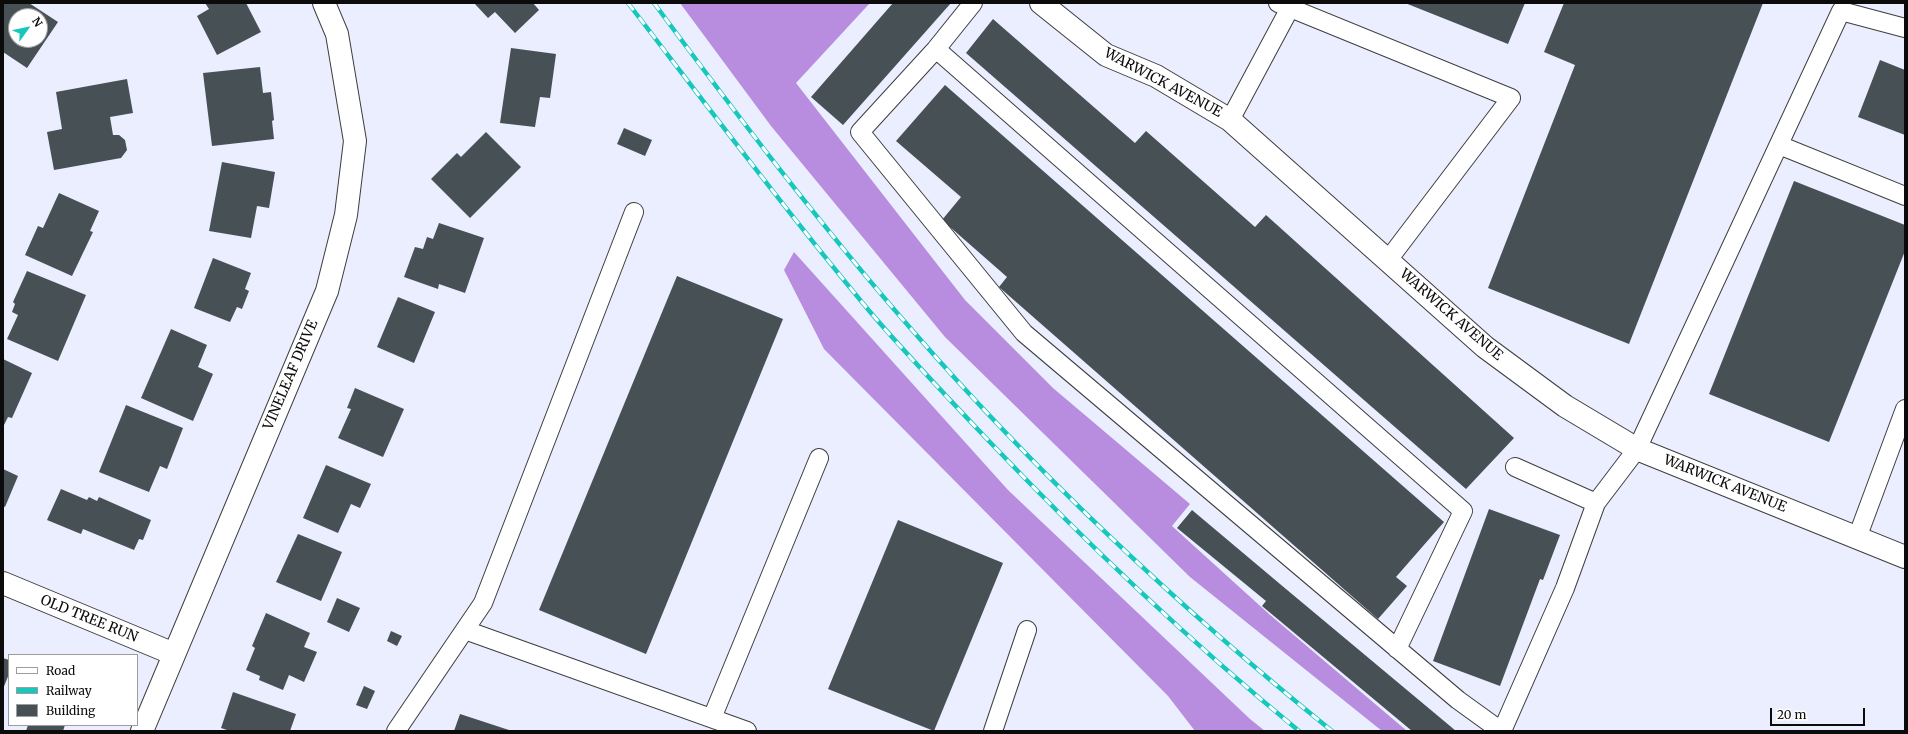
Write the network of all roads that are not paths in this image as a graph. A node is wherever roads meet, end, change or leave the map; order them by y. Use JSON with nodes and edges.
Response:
{"nodes":[{"id":1,"x":324,"y":3,"type":"edge"},
{"id":2,"x":973,"y":3,"type":"edge"},
{"id":3,"x":1041,"y":3,"type":"edge"},
{"id":4,"x":1284,"y":5,"type":"edge"},
{"id":5,"x":1905,"y":28,"type":"edge"},
{"id":6,"x":936,"y":49,"type":"junction"},
{"id":7,"x":1230,"y":120,"type":"junction"},
{"id":8,"x":1778,"y":144,"type":"junction"},
{"id":9,"x":1905,"y":196,"type":"edge"},
{"id":10,"x":634,"y":212,"type":"dead end"},
{"id":11,"x":1388,"y":260,"type":"junction"},
{"id":12,"x":1905,"y":409,"type":"edge"},
{"id":13,"x":1637,"y":449,"type":"junction"},
{"id":14,"x":819,"y":458,"type":"dead end"},
{"id":15,"x":1515,"y":467,"type":"dead end"},
{"id":16,"x":1596,"y":503,"type":"junction"},
{"id":17,"x":1857,"y":538,"type":"junction"},
{"id":18,"x":1905,"y":557,"type":"edge"},
{"id":19,"x":3,"y":583,"type":"edge"},
{"id":20,"x":465,"y":630,"type":"junction"},
{"id":21,"x":1027,"y":630,"type":"dead end"},
{"id":22,"x":1397,"y":649,"type":"junction"},
{"id":23,"x":174,"y":654,"type":"junction"},
{"id":24,"x":712,"y":718,"type":"junction"},
{"id":25,"x":142,"y":731,"type":"edge"},
{"id":26,"x":396,"y":731,"type":"edge"},
{"id":27,"x":747,"y":731,"type":"edge"},
{"id":28,"x":993,"y":731,"type":"edge"},
{"id":29,"x":1502,"y":731,"type":"edge"}],
"edges":[{"from":1,"to":23,"type":"street","name":"VINELEAF DRIVE"},
{"from":2,"to":6,"type":"lane"},
{"from":3,"to":7,"type":"street","name":"WARWICK AVENUE"},
{"from":4,"to":7,"type":"lane"},
{"from":4,"to":11,"type":"lane"},
{"from":5,"to":8,"type":"lane"},
{"from":6,"to":22,"type":"lane"},
{"from":6,"to":22,"type":"lane"},
{"from":7,"to":11,"type":"street","name":"WARWICK AVENUE"},
{"from":8,"to":9,"type":"lane"},
{"from":8,"to":13,"type":"lane"},
{"from":10,"to":20,"type":"lane"},
{"from":11,"to":13,"type":"street","name":"WARWICK AVENUE"},
{"from":12,"to":17,"type":"lane"},
{"from":13,"to":16,"type":"lane"},
{"from":13,"to":17,"type":"street","name":"WARWICK AVENUE"},
{"from":14,"to":24,"type":"lane"},
{"from":15,"to":16,"type":"lane"},
{"from":16,"to":29,"type":"lane"},
{"from":17,"to":18,"type":"street","name":"WARWICK AVENUE"},
{"from":19,"to":23,"type":"street","name":"OLD TREE RUN"},
{"from":20,"to":24,"type":"lane"},
{"from":20,"to":26,"type":"lane"},
{"from":21,"to":28,"type":"lane"},
{"from":22,"to":29,"type":"lane"},
{"from":23,"to":25,"type":"street","name":"VINELEAF DRIVE"},
{"from":24,"to":27,"type":"lane"}]}
